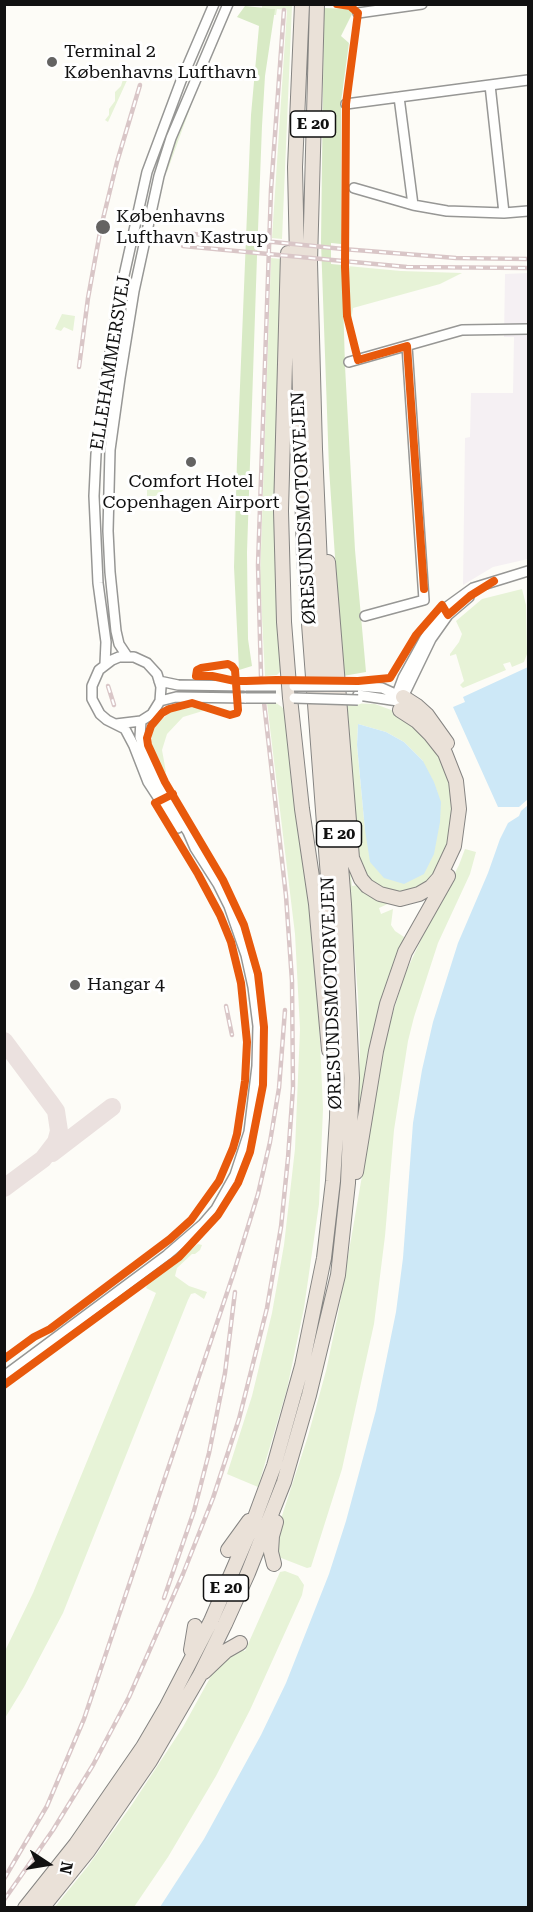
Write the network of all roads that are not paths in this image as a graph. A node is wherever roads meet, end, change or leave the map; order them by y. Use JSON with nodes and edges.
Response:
{"nodes":[{"id":1,"x":214,"y":4,"type":"edge"},
{"id":2,"x":228,"y":4,"type":"edge"},
{"id":3,"x":302,"y":4,"type":"edge"},
{"id":4,"x":317,"y":4,"type":"edge"},
{"id":5,"x":422,"y":4,"type":"edge"},
{"id":6,"x":385,"y":7,"type":"edge"},
{"id":7,"x":358,"y":12,"type":"dead end"},
{"id":8,"x":528,"y":80,"type":"edge"},
{"id":9,"x":181,"y":81,"type":"junction"},
{"id":10,"x":193,"y":85,"type":"junction"},
{"id":11,"x":490,"y":85,"type":"junction"},
{"id":12,"x":399,"y":97,"type":"junction"},
{"id":13,"x":346,"y":104,"type":"dead end"},
{"id":14,"x":295,"y":167,"type":"junction"},
{"id":15,"x":147,"y":172,"type":"junction"},
{"id":16,"x":159,"y":176,"type":"junction"},
{"id":17,"x":354,"y":188,"type":"dead end"},
{"id":18,"x":414,"y":206,"type":"junction"},
{"id":19,"x":528,"y":211,"type":"edge"},
{"id":20,"x":504,"y":213,"type":"junction"},
{"id":21,"x":528,"y":329,"type":"edge"},
{"id":22,"x":407,"y":346,"type":"junction"},
{"id":23,"x":349,"y":362,"type":"dead end"},
{"id":24,"x":315,"y":393,"type":"junction"},
{"id":25,"x":528,"y":572,"type":"edge"},
{"id":26,"x":365,"y":616,"type":"dead end"},
{"id":27,"x":127,"y":656,"type":"junction"},
{"id":28,"x":105,"y":664,"type":"junction"},
{"id":29,"x":159,"y":681,"type":"junction"},
{"id":30,"x":286,"y":692,"type":"junction"},
{"id":31,"x":358,"y":694,"type":"junction"},
{"id":32,"x":160,"y":701,"type":"junction"},
{"id":33,"x":399,"y":701,"type":"junction"},
{"id":34,"x":141,"y":721,"type":"junction"},
{"id":35,"x":116,"y":724,"type":"junction"},
{"id":36,"x":195,"y":848,"type":"junction"},
{"id":37,"x":328,"y":1223,"type":"junction"},
{"id":38,"x":338,"y":1275,"type":"junction"},
{"id":39,"x":4,"y":1376,"type":"edge"},
{"id":40,"x":280,"y":1493,"type":"junction"},
{"id":41,"x":262,"y":1497,"type":"junction"},
{"id":42,"x":228,"y":1550,"type":"dead end"},
{"id":43,"x":274,"y":1564,"type":"dead end"},
{"id":44,"x":195,"y":1626,"type":"dead end"},
{"id":45,"x":240,"y":1643,"type":"dead end"},
{"id":46,"x":200,"y":1675,"type":"junction"},
{"id":47,"x":182,"y":1679,"type":"junction"},
{"id":48,"x":25,"y":1908,"type":"edge"},
{"id":49,"x":42,"y":1908,"type":"edge"}],
"edges":[{"from":1,"to":9,"type":"street","name":"ELLEHAMMERSVEJ"},
{"from":2,"to":10,"type":"street","name":"ELLEHAMMERSVEJ"},
{"from":3,"to":14,"type":"highway","name":"ØRESUNDSMOTORVEJEN","number":"E 20"},
{"from":4,"to":24,"type":"highway","name":"ØRESUNDSMOTORVEJEN","number":"E 20"},
{"from":5,"to":6,"type":"street"},
{"from":6,"to":7,"type":"street"},
{"from":8,"to":11,"type":"street"},
{"from":9,"to":10,"type":"street"},
{"from":9,"to":15,"type":"street","name":"ELLEHAMMERSVEJ"},
{"from":10,"to":16,"type":"street","name":"ELLEHAMMERSVEJ"},
{"from":11,"to":12,"type":"street"},
{"from":11,"to":20,"type":"street"},
{"from":12,"to":13,"type":"street"},
{"from":12,"to":18,"type":"street"},
{"from":14,"to":30,"type":"highway"},
{"from":14,"to":37,"type":"highway","name":"ØRESUNDSMOTORVEJEN","number":"E 20"},
{"from":15,"to":16,"type":"street"},
{"from":15,"to":28,"type":"street","name":"ELLEHAMMERSVEJ"},
{"from":16,"to":27,"type":"street","name":"ELLEHAMMERSVEJ"},
{"from":17,"to":18,"type":"street"},
{"from":18,"to":20,"type":"street"},
{"from":19,"to":20,"type":"street"},
{"from":21,"to":22,"type":"street"},
{"from":22,"to":23,"type":"street"},
{"from":22,"to":26,"type":"street"},
{"from":24,"to":33,"type":"highway"},
{"from":24,"to":38,"type":"highway","name":"ØRESUNDSMOTORVEJEN","number":"E 20"},
{"from":25,"to":33,"type":"street"},
{"from":27,"to":28,"type":"street"},
{"from":27,"to":29,"type":"street"},
{"from":28,"to":35,"type":"street"},
{"from":29,"to":30,"type":"street","bridge":true},
{"from":29,"to":32,"type":"street"},
{"from":30,"to":31,"type":"street","bridge":true},
{"from":30,"to":31,"type":"street","bridge":true},
{"from":30,"to":32,"type":"street","bridge":true},
{"from":30,"to":37,"type":"highway"},
{"from":31,"to":33,"type":"street"},
{"from":31,"to":33,"type":"street"},
{"from":32,"to":34,"type":"street"},
{"from":33,"to":38,"type":"highway"},
{"from":34,"to":35,"type":"street"},
{"from":34,"to":36,"type":"street"},
{"from":35,"to":36,"type":"street"},
{"from":36,"to":39,"type":"street"},
{"from":37,"to":41,"type":"highway","name":"ØRESUNDSMOTORVEJEN","number":"E 20"},
{"from":38,"to":40,"type":"highway","name":"ØRESUNDSMOTORVEJEN","number":"E 20"},
{"from":40,"to":43,"type":"highway"},
{"from":40,"to":46,"type":"highway","name":"ØRESUNDSMOTORVEJEN","number":"E 20"},
{"from":41,"to":42,"type":"highway"},
{"from":41,"to":47,"type":"highway","name":"ØRESUNDSMOTORVEJEN","number":"E 20"},
{"from":44,"to":47,"type":"highway"},
{"from":45,"to":46,"type":"highway"},
{"from":46,"to":49,"type":"highway","name":"ØRESUNDSMOTORVEJEN","number":"E 20"},
{"from":47,"to":48,"type":"highway","name":"ØRESUNDSMOTORVEJEN","number":"E 20"}]}
